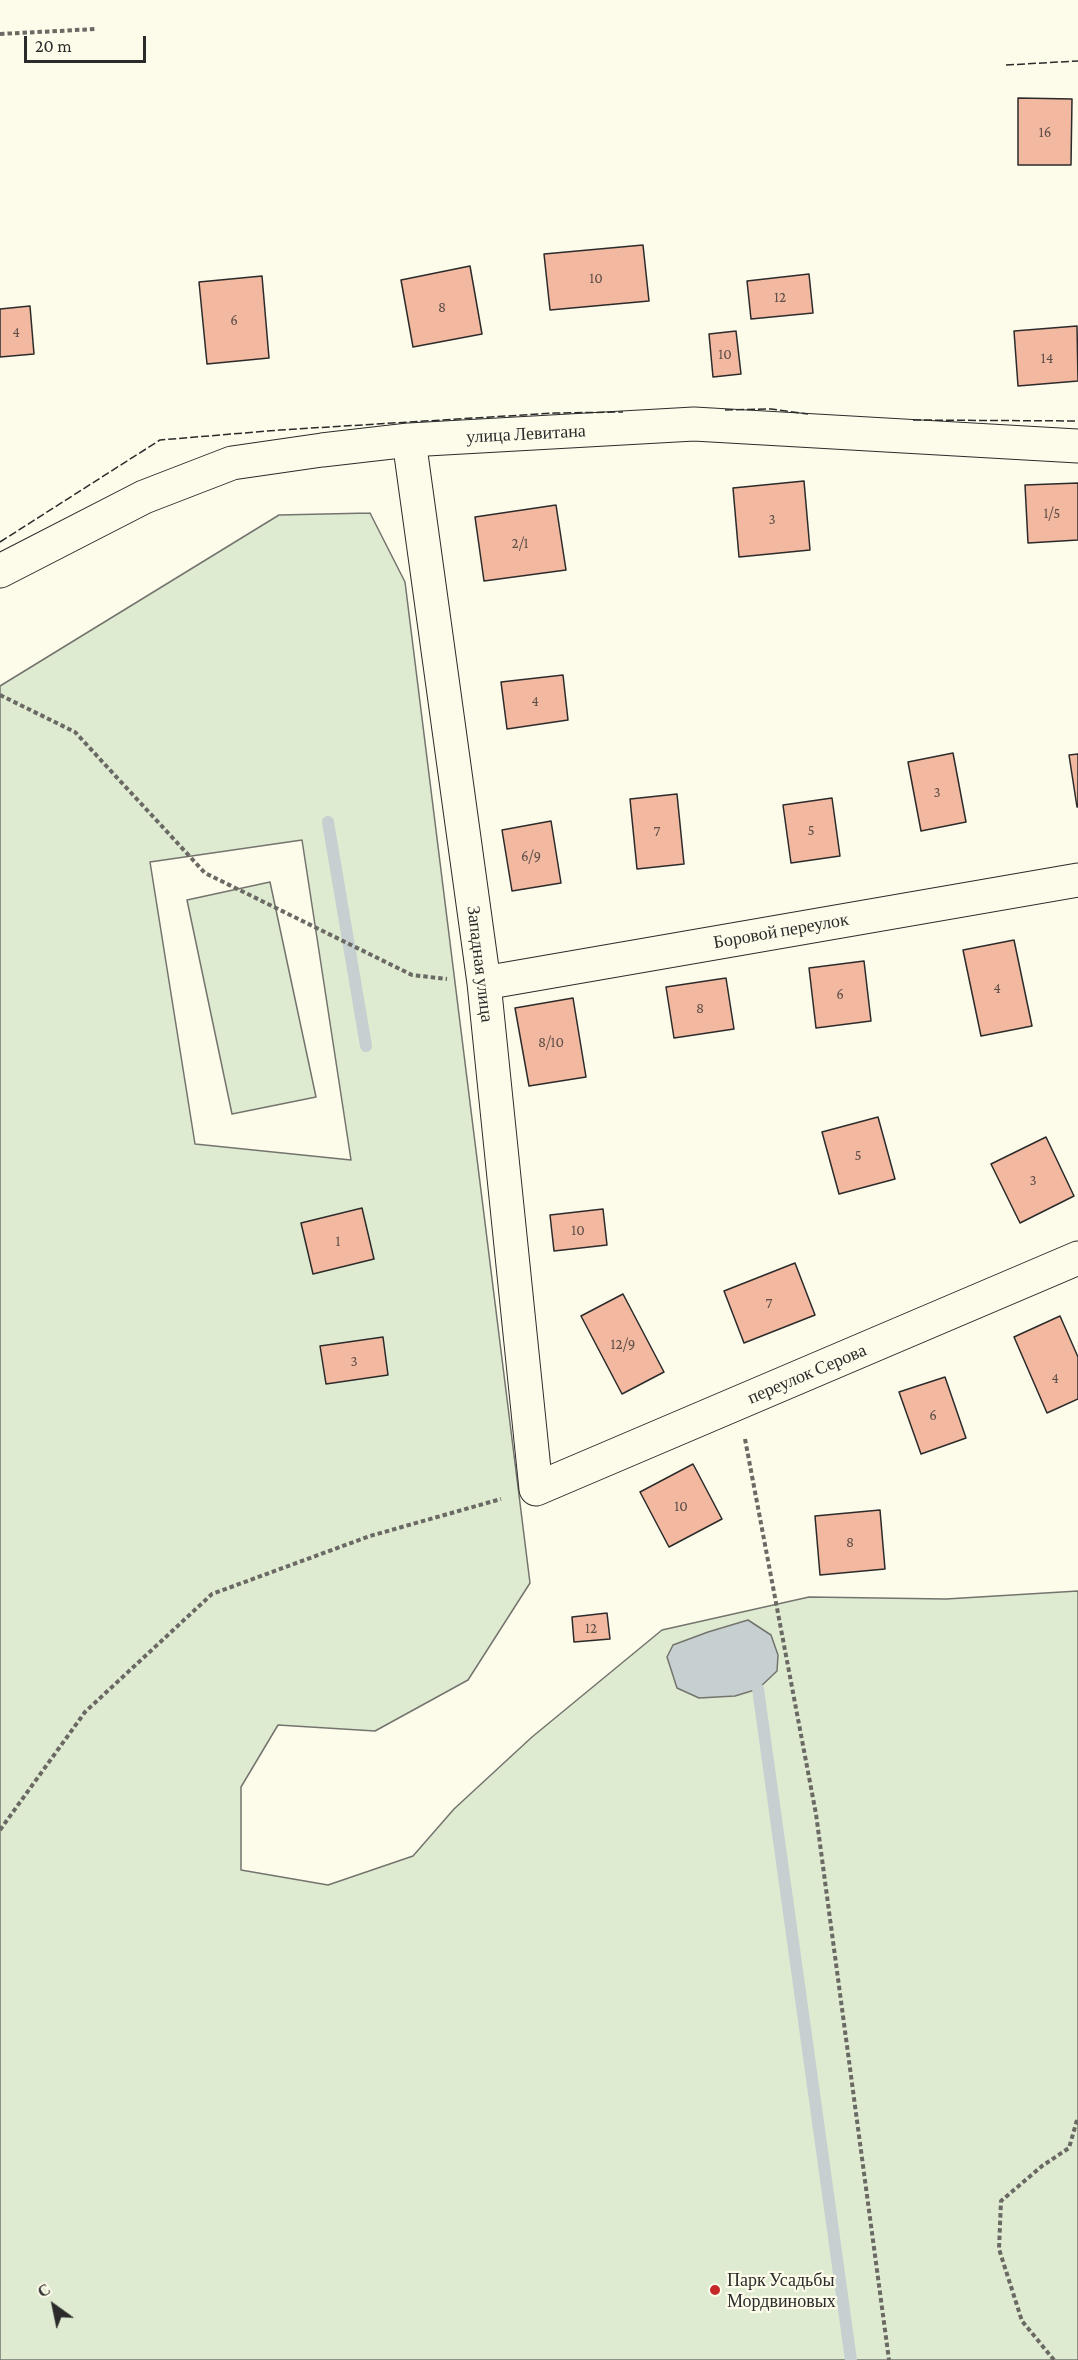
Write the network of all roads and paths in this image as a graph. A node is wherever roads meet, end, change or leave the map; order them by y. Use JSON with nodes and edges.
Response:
{"nodes":[{"id":1,"x":96,"y":29,"type":"dead end"},
{"id":2,"x":0,"y":34,"type":"edge"},
{"id":3,"x":409,"y":440,"type":"junction"},
{"id":4,"x":1078,"y":446,"type":"edge"},
{"id":5,"x":0,"y":571,"type":"edge"},
{"id":6,"x":0,"y":695,"type":"edge"},
{"id":7,"x":1078,"y":880,"type":"edge"},
{"id":8,"x":484,"y":982,"type":"junction"},
{"id":9,"x":1078,"y":1258,"type":"edge"},
{"id":10,"x":738,"y":1403,"type":"junction"},
{"id":11,"x":536,"y":1489,"type":"junction"},
{"id":12,"x":0,"y":1830,"type":"edge"},
{"id":13,"x":1077,"y":2120,"type":"edge"},
{"id":14,"x":889,"y":2360,"type":"edge"},
{"id":15,"x":1054,"y":2360,"type":"edge"}],
"edges":[{"from":1,"to":2,"type":"path"},
{"from":3,"to":4,"type":"street","name":"улица Левитана"},
{"from":3,"to":5,"type":"street","name":"улица Левитана"},
{"from":3,"to":8,"type":"street","name":"Западная улица"},
{"from":6,"to":8,"type":"path"},
{"from":7,"to":8,"type":"street","name":"Боровой переулок"},
{"from":8,"to":11,"type":"street","name":"Западная улица"},
{"from":9,"to":10,"type":"street","name":"переулок Серова"},
{"from":10,"to":11,"type":"street","name":"переулок Серова"},
{"from":10,"to":14,"type":"path"},
{"from":11,"to":12,"type":"path"},
{"from":13,"to":15,"type":"path"}]}
